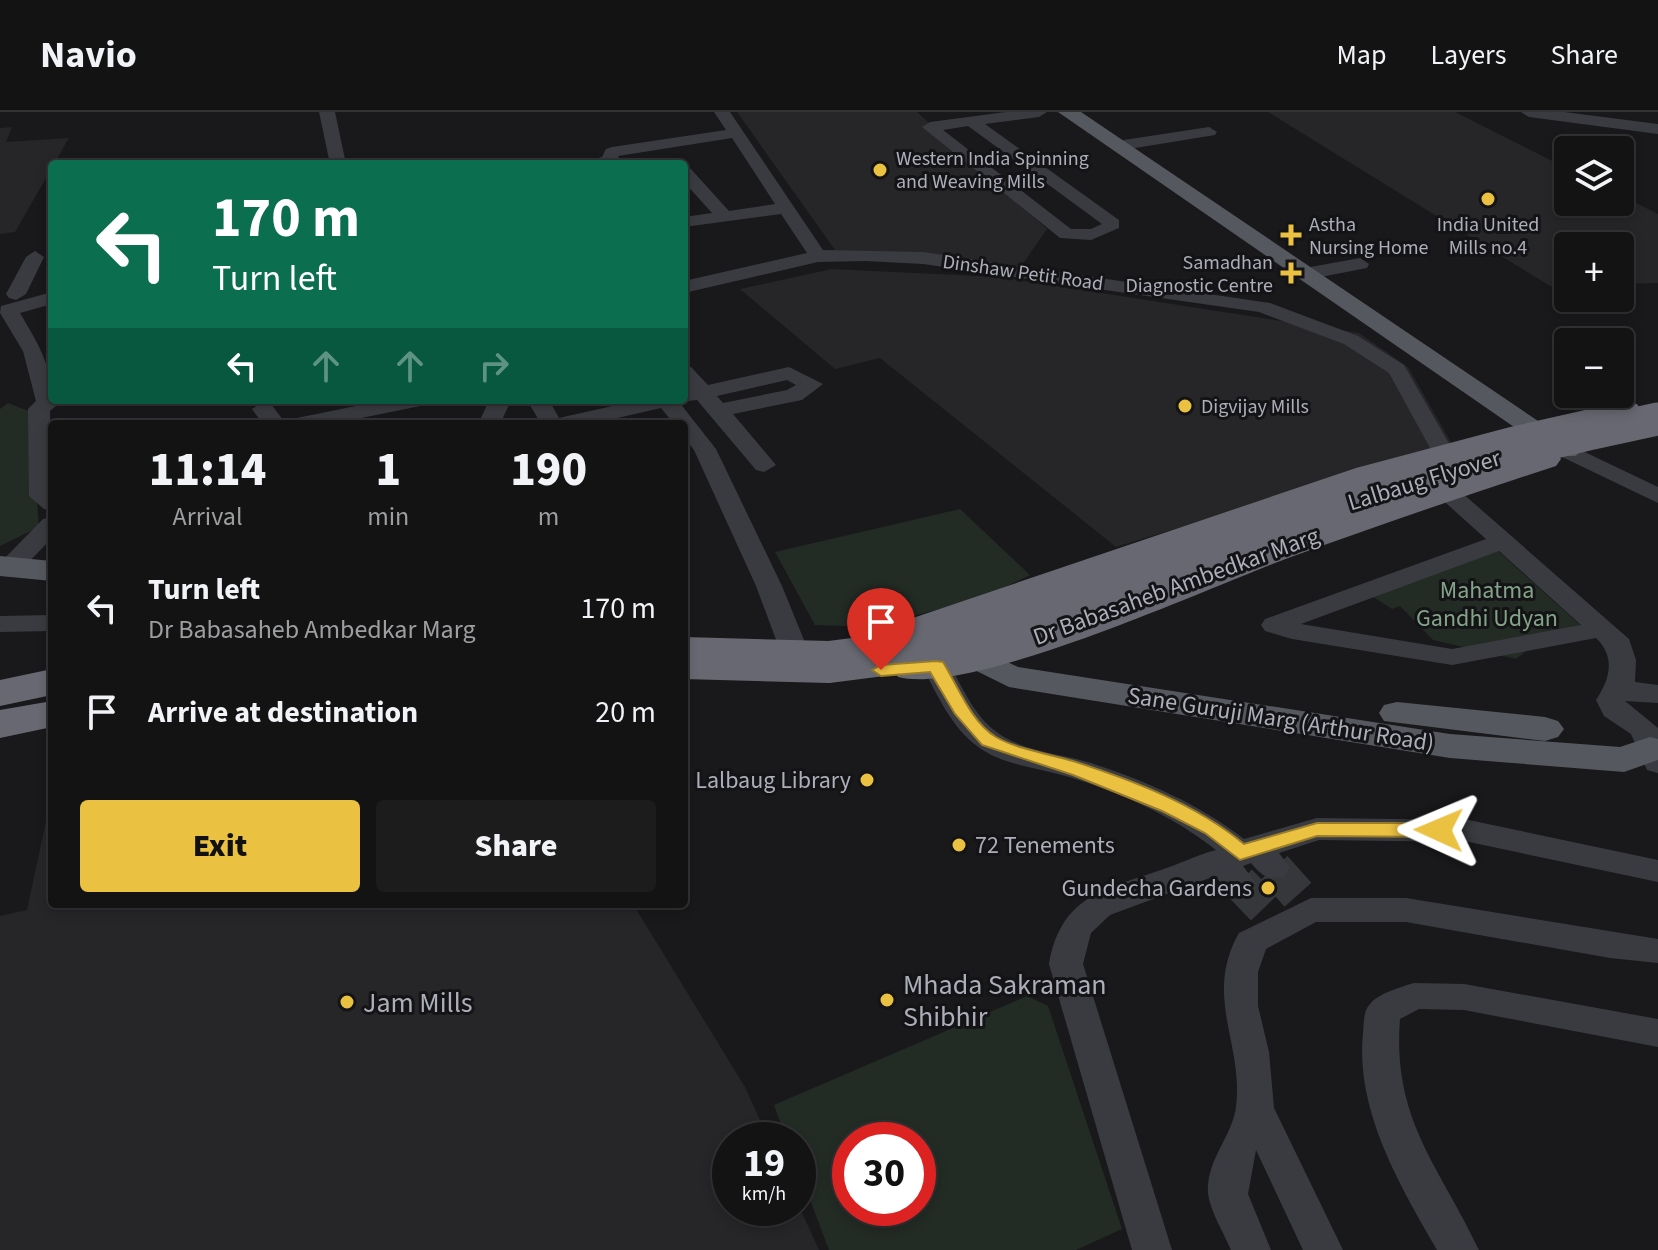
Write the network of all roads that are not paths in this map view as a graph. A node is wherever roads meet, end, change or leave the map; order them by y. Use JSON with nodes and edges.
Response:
{"nodes":[{"id":1,"x":327,"y":112,"type":"edge"},
{"id":2,"x":722,"y":112,"type":"edge"},
{"id":3,"x":1039,"y":112,"type":"edge"},
{"id":4,"x":1068,"y":112,"type":"edge"},
{"id":5,"x":1529,"y":112,"type":"edge"},
{"id":6,"x":972,"y":122,"type":"junction"},
{"id":7,"x":1169,"y":122,"type":"dead end"},
{"id":8,"x":1658,"y":129,"type":"edge"},
{"id":9,"x":1209,"y":132,"type":"dead end"},
{"id":10,"x":737,"y":133,"type":"junction"},
{"id":11,"x":1190,"y":134,"type":"junction"},
{"id":12,"x":660,"y":146,"type":"junction"},
{"id":13,"x":1117,"y":146,"type":"junction"},
{"id":14,"x":337,"y":160,"type":"edge"},
{"id":15,"x":614,"y":160,"type":"edge"},
{"id":16,"x":672,"y":160,"type":"edge"},
{"id":17,"x":688,"y":176,"type":"edge"},
{"id":18,"x":786,"y":208,"type":"junction"},
{"id":19,"x":724,"y":216,"type":"junction"},
{"id":20,"x":688,"y":221,"type":"edge"},
{"id":21,"x":1337,"y":249,"type":"dead end"},
{"id":22,"x":818,"y":256,"type":"junction"},
{"id":23,"x":35,"y":257,"type":"dead end"},
{"id":24,"x":1282,"y":258,"type":"junction"},
{"id":25,"x":1360,"y":264,"type":"dead end"},
{"id":26,"x":1305,"y":274,"type":"junction"},
{"id":27,"x":688,"y":286,"type":"edge"},
{"id":28,"x":48,"y":290,"type":"edge"},
{"id":29,"x":8,"y":295,"type":"edge"},
{"id":30,"x":48,"y":299,"type":"edge"},
{"id":31,"x":38,"y":347,"type":"edge"},
{"id":32,"x":48,"y":391,"type":"edge"},
{"id":33,"x":693,"y":395,"type":"edge"},
{"id":34,"x":48,"y":402,"type":"edge"},
{"id":35,"x":398,"y":404,"type":"edge"},
{"id":36,"x":648,"y":404,"type":"edge"},
{"id":37,"x":669,"y":404,"type":"edge"},
{"id":38,"x":1658,"y":404,"type":"edge"},
{"id":39,"x":718,"y":411,"type":"junction"},
{"id":40,"x":1658,"y":416,"type":"edge"},
{"id":41,"x":320,"y":420,"type":"edge"},
{"id":42,"x":578,"y":420,"type":"edge"},
{"id":43,"x":682,"y":420,"type":"edge"},
{"id":44,"x":688,"y":428,"type":"edge"},
{"id":45,"x":1534,"y":431,"type":"junction"},
{"id":46,"x":1658,"y":433,"type":"edge"},
{"id":47,"x":1568,"y":451,"type":"junction"},
{"id":48,"x":764,"y":465,"type":"dead end"},
{"id":49,"x":1433,"y":469,"type":"junction"},
{"id":50,"x":1658,"y":496,"type":"edge"},
{"id":51,"x":48,"y":501,"type":"edge"},
{"id":52,"x":48,"y":528,"type":"edge"},
{"id":53,"x":1504,"y":541,"type":"junction"},
{"id":54,"x":5,"y":566,"type":"edge"},
{"id":55,"x":48,"y":571,"type":"edge"},
{"id":56,"x":48,"y":623,"type":"edge"},
{"id":57,"x":0,"y":624,"type":"edge"},
{"id":58,"x":1603,"y":629,"type":"junction"},
{"id":59,"x":688,"y":640,"type":"edge"},
{"id":60,"x":792,"y":645,"type":"junction"},
{"id":61,"x":688,"y":651,"type":"edge"},
{"id":62,"x":944,"y":651,"type":"junction"},
{"id":63,"x":688,"y":658,"type":"edge"},
{"id":64,"x":688,"y":670,"type":"edge"},
{"id":65,"x":48,"y":683,"type":"edge"},
{"id":66,"x":1621,"y":689,"type":"junction"},
{"id":67,"x":0,"y":693,"type":"edge"},
{"id":68,"x":48,"y":694,"type":"edge"},
{"id":69,"x":1658,"y":694,"type":"edge"},
{"id":70,"x":48,"y":701,"type":"edge"},
{"id":71,"x":0,"y":703,"type":"edge"},
{"id":72,"x":0,"y":711,"type":"edge"},
{"id":73,"x":48,"y":715,"type":"edge"},
{"id":74,"x":0,"y":724,"type":"edge"},
{"id":75,"x":1655,"y":754,"type":"edge"},
{"id":76,"x":1245,"y":862,"type":"junction"},
{"id":77,"x":1658,"y":871,"type":"edge"},
{"id":78,"x":1658,"y":951,"type":"edge"},
{"id":79,"x":1658,"y":1033,"type":"edge"},
{"id":80,"x":1255,"y":1108,"type":"junction"},
{"id":81,"x":1152,"y":1250,"type":"edge"},
{"id":82,"x":1251,"y":1250,"type":"edge"},
{"id":83,"x":1323,"y":1250,"type":"edge"},
{"id":84,"x":1459,"y":1250,"type":"edge"}],
"edges":[{"from":1,"to":14,"type":"street"},
{"from":2,"to":10,"type":"street"},
{"from":3,"to":6,"type":"street"},
{"from":4,"to":13,"type":"main road"},
{"from":5,"to":8,"type":"street"},
{"from":6,"to":6,"type":"street"},
{"from":7,"to":11,"type":"street"},
{"from":9,"to":11,"type":"street"},
{"from":10,"to":12,"type":"street"},
{"from":10,"to":18,"type":"street"},
{"from":11,"to":13,"type":"street"},
{"from":12,"to":15,"type":"street"},
{"from":12,"to":16,"type":"street"},
{"from":13,"to":24,"type":"main road"},
{"from":17,"to":19,"type":"street"},
{"from":18,"to":19,"type":"street"},
{"from":18,"to":22,"type":"street"},
{"from":19,"to":20,"type":"street"},
{"from":21,"to":24,"type":"street"},
{"from":22,"to":27,"type":"street","name":"Dinshaw Petit Road"},
{"from":22,"to":49,"type":"street","name":"Dinshaw Petit Road"},
{"from":23,"to":29,"type":"street"},
{"from":24,"to":26,"type":"main road"},
{"from":25,"to":26,"type":"street"},
{"from":26,"to":45,"type":"main road"},
{"from":28,"to":29,"type":"street"},
{"from":30,"to":31,"type":"street"},
{"from":31,"to":32,"type":"street"},
{"from":33,"to":39,"type":"street"},
{"from":33,"to":39,"type":"street"},
{"from":34,"to":51,"type":"street"},
{"from":35,"to":41,"type":"street"},
{"from":36,"to":42,"type":"street"},
{"from":37,"to":43,"type":"street"},
{"from":38,"to":45,"type":"highway"},
{"from":39,"to":48,"type":"street"},
{"from":40,"to":61,"type":"highway","name":"Lalbaug Flyover","bridge":true},
{"from":40,"to":63,"type":"highway","name":"Lalbaug Flyover","bridge":true},
{"from":44,"to":60,"type":"street"},
{"from":45,"to":47,"type":"main road"},
{"from":45,"to":49,"type":"highway"},
{"from":46,"to":47,"type":"highway","name":"Dr Babasaheb Ambedkar Marg"},
{"from":47,"to":49,"type":"highway","name":"Dr Babasaheb Ambedkar Marg"},
{"from":47,"to":50,"type":"street"},
{"from":49,"to":53,"type":"street","name":"Dinshaw Petit Road"},
{"from":49,"to":62,"type":"highway","name":"Dr Babasaheb Ambedkar Marg"},
{"from":49,"to":62,"type":"highway","name":"Dr Babasaheb Ambedkar Marg"},
{"from":52,"to":54,"type":"street"},
{"from":53,"to":58,"type":"street","name":"Dinshaw Petit Road"},
{"from":53,"to":58,"type":"street"},
{"from":54,"to":55,"type":"main road"},
{"from":56,"to":57,"type":"street"},
{"from":58,"to":66,"type":"street","name":"Dinshaw Petit Road"},
{"from":59,"to":60,"type":"highway","name":"Dr Babasaheb Ambedkar Marg"},
{"from":60,"to":62,"type":"highway","name":"Dr Babasaheb Ambedkar Marg"},
{"from":62,"to":64,"type":"highway","name":"Dr Babasaheb Ambedkar Marg"},
{"from":62,"to":75,"type":"main road","name":"Sane Guruji Marg (Arthur Road)"},
{"from":62,"to":76,"type":"street"},
{"from":65,"to":67,"type":"highway"},
{"from":66,"to":69,"type":"street"},
{"from":66,"to":75,"type":"street","name":"Dinshaw Petit Road"},
{"from":68,"to":71,"type":"highway"},
{"from":70,"to":72,"type":"highway"},
{"from":73,"to":74,"type":"highway"},
{"from":76,"to":77,"type":"street"},
{"from":76,"to":81,"type":"street"},
{"from":78,"to":80,"type":"street"},
{"from":79,"to":84,"type":"street"},
{"from":80,"to":82,"type":"street"},
{"from":80,"to":83,"type":"street"}]}
